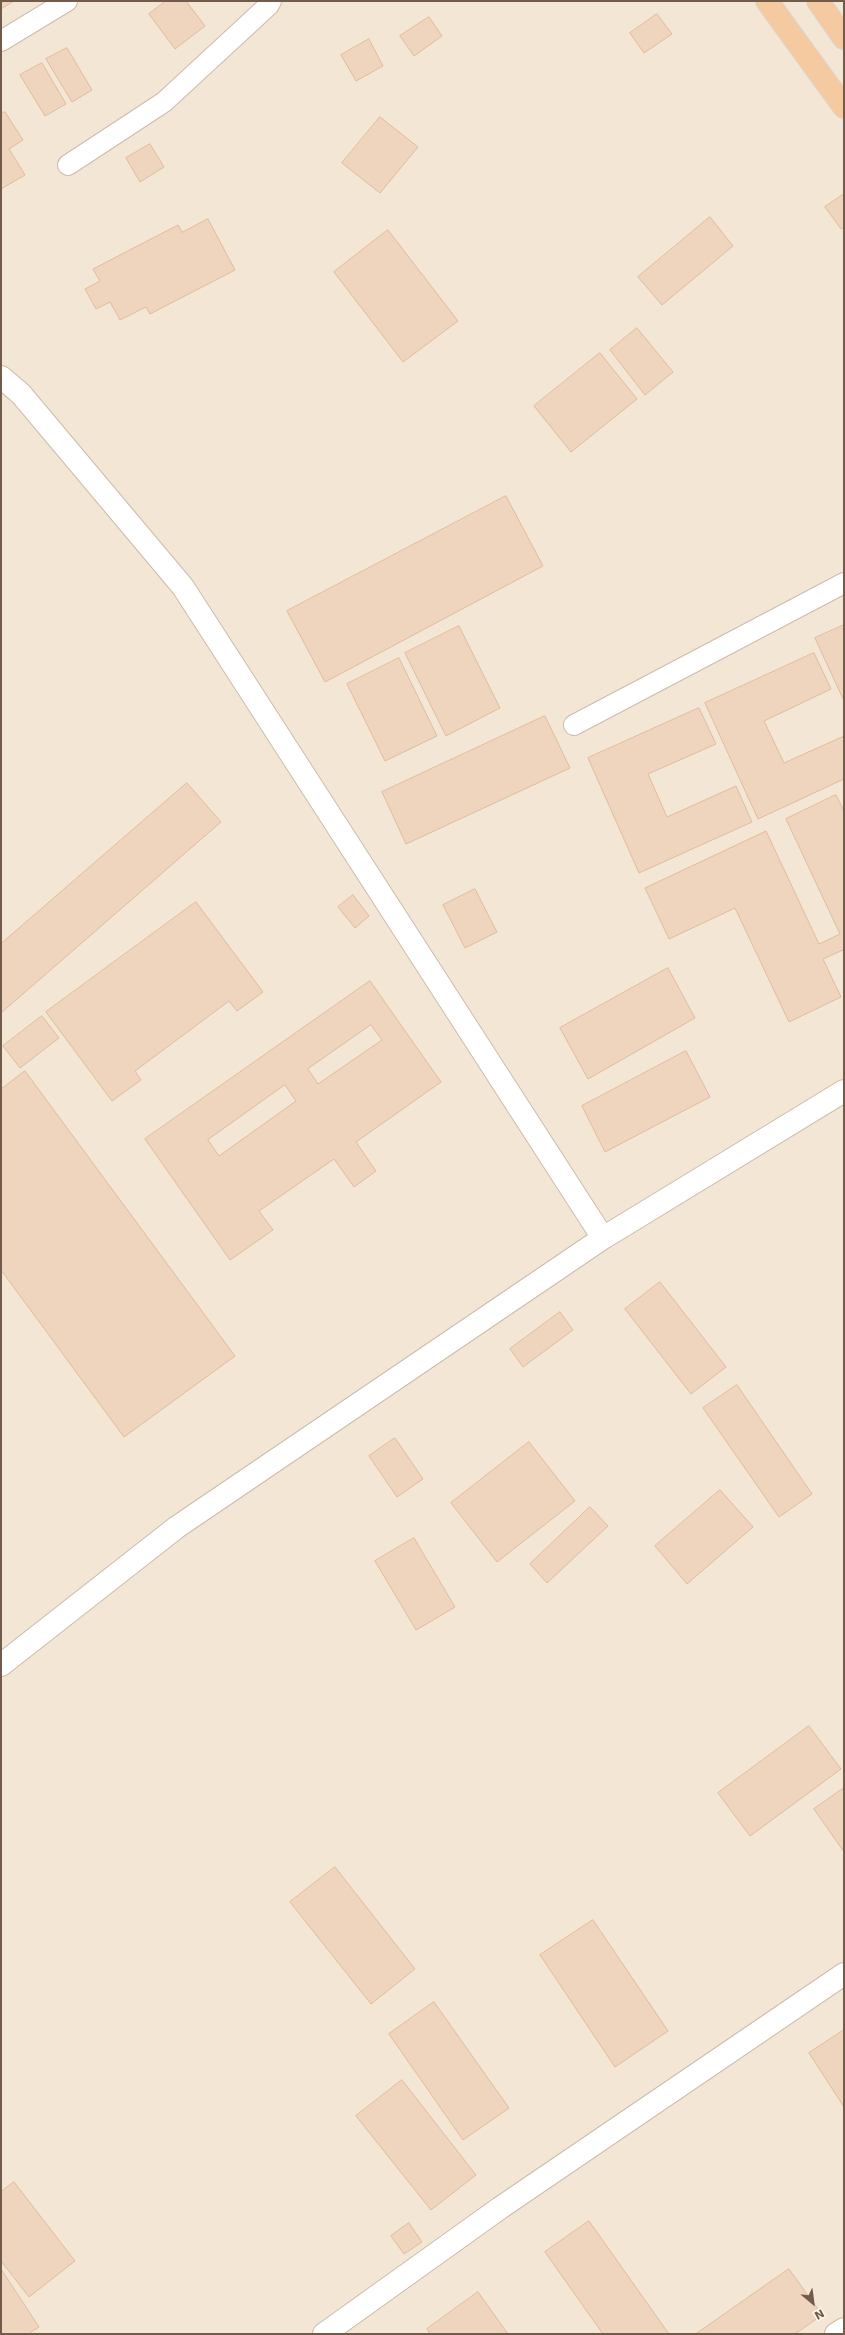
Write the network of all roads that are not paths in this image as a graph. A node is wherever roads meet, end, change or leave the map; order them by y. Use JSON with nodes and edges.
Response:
{"nodes":[{"id":1,"x":67,"y":1,"type":"edge"},
{"id":2,"x":271,"y":1,"type":"edge"},
{"id":3,"x":767,"y":1,"type":"edge"},
{"id":4,"x":818,"y":1,"type":"edge"},
{"id":5,"x":844,"y":38,"type":"edge"},
{"id":6,"x":1,"y":41,"type":"edge"},
{"id":7,"x":844,"y":107,"type":"edge"},
{"id":8,"x":68,"y":165,"type":"dead end"},
{"id":9,"x":1,"y":377,"type":"edge"},
{"id":10,"x":844,"y":582,"type":"edge"},
{"id":11,"x":574,"y":725,"type":"dead end"},
{"id":12,"x":844,"y":1091,"type":"edge"},
{"id":13,"x":603,"y":1238,"type":"junction"},
{"id":14,"x":1,"y":1665,"type":"edge"},
{"id":15,"x":844,"y":1974,"type":"edge"},
{"id":16,"x":844,"y":2329,"type":"edge"},
{"id":17,"x":324,"y":2334,"type":"edge"},
{"id":18,"x":836,"y":2334,"type":"edge"}],
"edges":[{"from":1,"to":6,"type":"lane"},
{"from":2,"to":8,"type":"lane"},
{"from":3,"to":7,"type":"highway"},
{"from":4,"to":5,"type":"highway"},
{"from":9,"to":13,"type":"street"},
{"from":10,"to":11,"type":"lane"},
{"from":12,"to":13,"type":"street"},
{"from":13,"to":14,"type":"street"},
{"from":15,"to":17,"type":"street"},
{"from":16,"to":18,"type":"street"}]}
